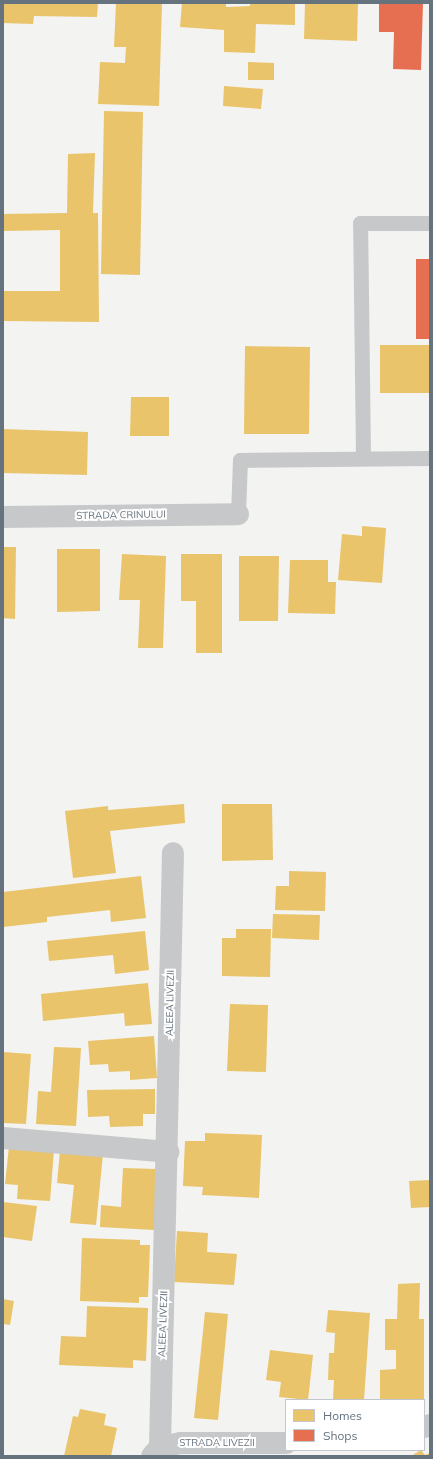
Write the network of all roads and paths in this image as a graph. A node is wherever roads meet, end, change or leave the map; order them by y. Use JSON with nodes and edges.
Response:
{"nodes":[{"id":1,"x":430,"y":223,"type":"edge"},
{"id":2,"x":363,"y":458,"type":"junction"},
{"id":3,"x":430,"y":458,"type":"edge"},
{"id":4,"x":238,"y":514,"type":"joint"},
{"id":5,"x":3,"y":517,"type":"edge"},
{"id":6,"x":173,"y":853,"type":"dead end"},
{"id":7,"x":3,"y":1138,"type":"edge"},
{"id":8,"x":168,"y":1152,"type":"junction"},
{"id":9,"x":285,"y":1443,"type":"edge"},
{"id":10,"x":156,"y":1452,"type":"edge"}],
"edges":[{"from":1,"to":2,"type":"lane"},
{"from":2,"to":3,"type":"lane"},
{"from":2,"to":4,"type":"lane"},
{"from":4,"to":5,"type":"street","name":"STRADA CRINULUI"},
{"from":6,"to":8,"type":"street","name":"ALEEA LIVEZII"},
{"from":7,"to":8,"type":"street"},
{"from":8,"to":10,"type":"street","name":"ALEEA LIVEZII"},
{"from":9,"to":10,"type":"street","name":"STRADA LIVEZII"}]}
